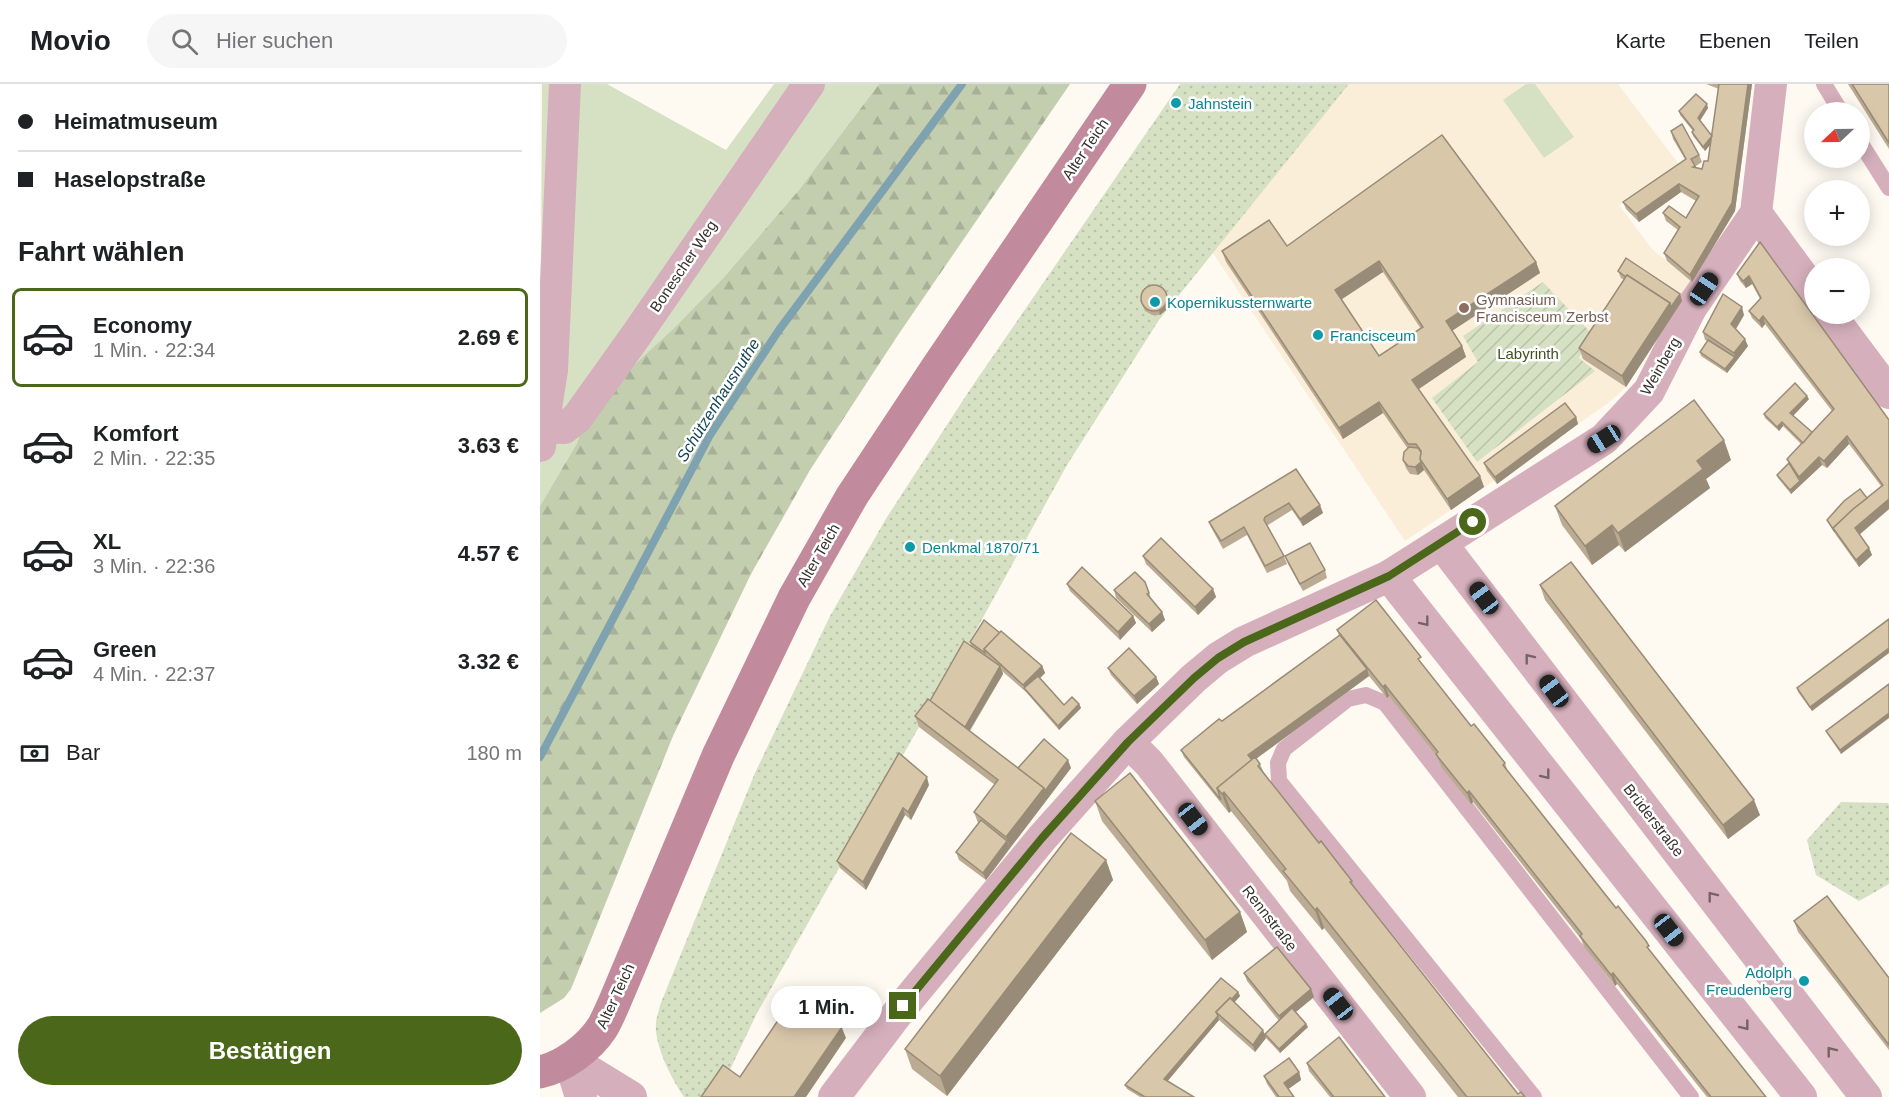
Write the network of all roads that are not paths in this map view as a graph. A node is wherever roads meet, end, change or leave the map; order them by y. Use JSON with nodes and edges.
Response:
{"nodes":[{"id":1,"x":564,"y":84,"type":"edge"},
{"id":2,"x":809,"y":84,"type":"edge"},
{"id":3,"x":1130,"y":84,"type":"edge"},
{"id":4,"x":1771,"y":84,"type":"edge"},
{"id":5,"x":1824,"y":84,"type":"edge"},
{"id":6,"x":1835,"y":102,"type":"edge"},
{"id":7,"x":1870,"y":158,"type":"edge"},
{"id":8,"x":1889,"y":188,"type":"edge"},
{"id":9,"x":1756,"y":213,"type":"junction"},
{"id":10,"x":1804,"y":278,"type":"edge"},
{"id":11,"x":1837,"y":324,"type":"edge"},
{"id":12,"x":1889,"y":393,"type":"edge"},
{"id":13,"x":542,"y":437,"type":"edge"},
{"id":14,"x":1441,"y":543,"type":"junction"},
{"id":15,"x":1389,"y":576,"type":"junction"},
{"id":16,"x":1128,"y":742,"type":"junction"},
{"id":17,"x":569,"y":1059,"type":"junction"},
{"id":18,"x":540,"y":1072,"type":"edge"},
{"id":19,"x":581,"y":1097,"type":"edge"},
{"id":20,"x":631,"y":1097,"type":"edge"},
{"id":21,"x":834,"y":1097,"type":"edge"},
{"id":22,"x":1410,"y":1097,"type":"edge"},
{"id":23,"x":1534,"y":1097,"type":"edge"},
{"id":24,"x":1691,"y":1097,"type":"edge"},
{"id":25,"x":1801,"y":1097,"type":"edge"},
{"id":26,"x":1866,"y":1097,"type":"edge"}],
"edges":[{"from":1,"to":13,"type":"street","name":"Bonescher Weg"},
{"from":2,"to":13,"type":"street","name":"Bonescher Weg"},
{"from":3,"to":17,"type":"main road","name":"Alter Teich"},
{"from":4,"to":9,"type":"street","name":"Weinberg"},
{"from":5,"to":6,"type":"lane"},
{"from":7,"to":8,"type":"lane"},
{"from":9,"to":10,"type":"street"},
{"from":9,"to":14,"type":"street","name":"Weinberg"},
{"from":11,"to":12,"type":"street"},
{"from":14,"to":15,"type":"street","name":"Weinberg"},
{"from":26,"to":14,"type":"street","name":"Brüderstraße","one_way":true},
{"from":15,"to":16,"type":"street","name":"Weinberg"},
{"from":15,"to":25,"type":"street","one_way":true},
{"from":16,"to":21,"type":"street","name":"Weinberg"},
{"from":16,"to":22,"type":"street","name":"Rennstraße"},
{"from":17,"to":18,"type":"main road","name":"Alter Teich"},
{"from":17,"to":19,"type":"street"},
{"from":17,"to":20,"type":"street"},
{"from":23,"to":24,"type":"lane"}]}
